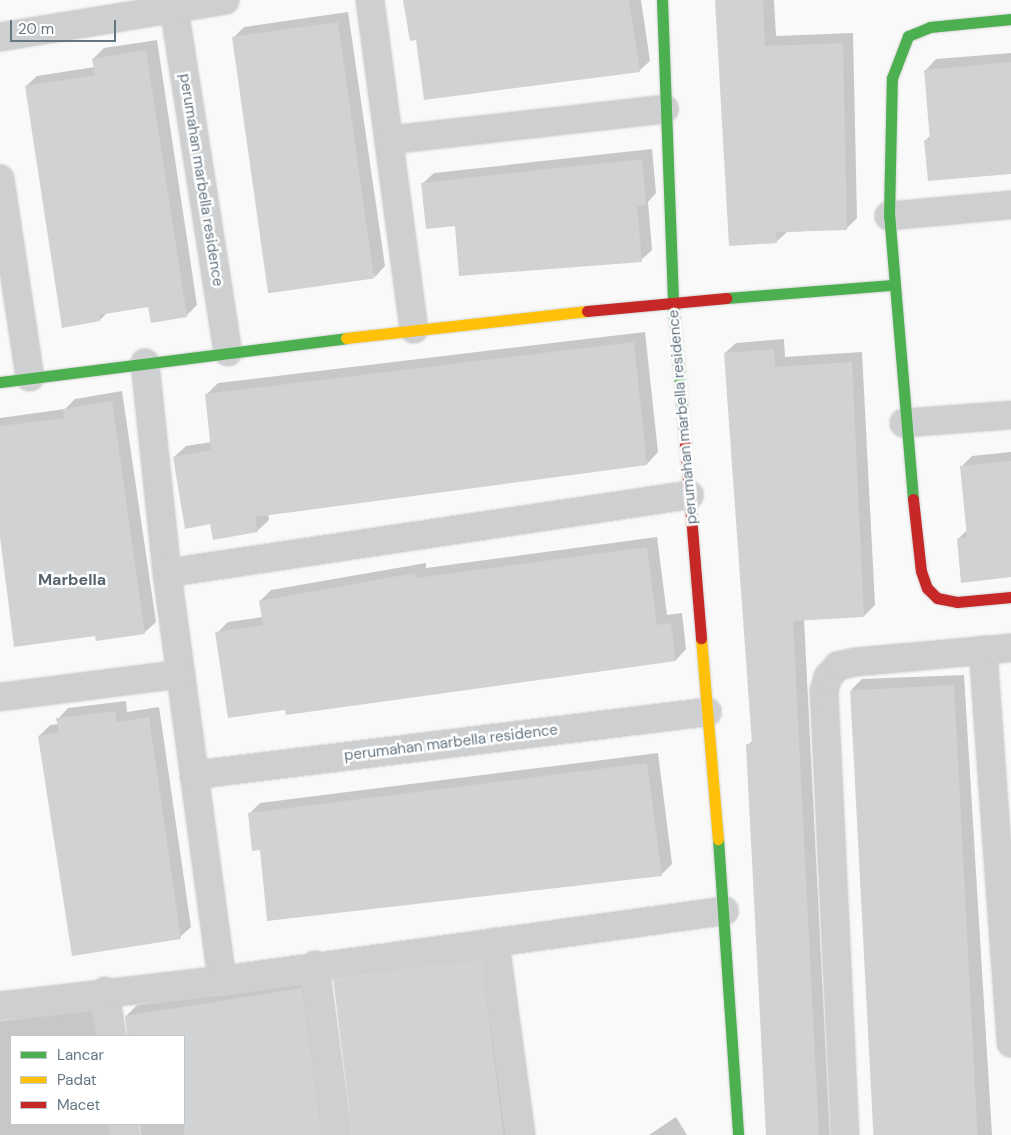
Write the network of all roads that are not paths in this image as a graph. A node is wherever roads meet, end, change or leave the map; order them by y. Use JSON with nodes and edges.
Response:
{"nodes":[{"id":1,"x":225,"y":0,"type":"edge"},
{"id":2,"x":370,"y":0,"type":"edge"},
{"id":3,"x":662,"y":0,"type":"edge"},
{"id":4,"x":174,"y":8,"type":"junction"},
{"id":5,"x":1011,"y":19,"type":"edge"},
{"id":6,"x":0,"y":37,"type":"edge"},
{"id":7,"x":664,"y":109,"type":"junction"},
{"id":8,"x":389,"y":140,"type":"junction"},
{"id":9,"x":0,"y":179,"type":"edge"},
{"id":10,"x":1011,"y":205,"type":"edge"},
{"id":11,"x":889,"y":216,"type":"junction"},
{"id":12,"x":893,"y":284,"type":"junction"},
{"id":13,"x":673,"y":302,"type":"junction"},
{"id":14,"x":414,"y":329,"type":"junction"},
{"id":15,"x":228,"y":352,"type":"junction"},
{"id":16,"x":146,"y":363,"type":"junction"},
{"id":17,"x":30,"y":377,"type":"junction"},
{"id":18,"x":0,"y":382,"type":"edge"},
{"id":19,"x":1011,"y":415,"type":"edge"},
{"id":20,"x":904,"y":423,"type":"junction"},
{"id":21,"x":689,"y":495,"type":"junction"},
{"id":22,"x":167,"y":573,"type":"junction"},
{"id":23,"x":1011,"y":597,"type":"edge"},
{"id":24,"x":1011,"y":648,"type":"edge"},
{"id":25,"x":983,"y":650,"type":"junction"},
{"id":26,"x":180,"y":674,"type":"junction"},
{"id":27,"x":0,"y":696,"type":"edge"},
{"id":28,"x":707,"y":712,"type":"junction"},
{"id":29,"x":194,"y":775,"type":"junction"},
{"id":30,"x":724,"y":911,"type":"junction"},
{"id":31,"x":495,"y":942,"type":"junction"},
{"id":32,"x":315,"y":965,"type":"junction"},
{"id":33,"x":222,"y":980,"type":"junction"},
{"id":34,"x":106,"y":991,"type":"junction"},
{"id":35,"x":0,"y":1001,"type":"edge"},
{"id":36,"x":112,"y":1035,"type":"edge"},
{"id":37,"x":1011,"y":1043,"type":"edge"},
{"id":38,"x":338,"y":1135,"type":"edge"},
{"id":39,"x":521,"y":1135,"type":"edge"},
{"id":40,"x":738,"y":1135,"type":"edge"},
{"id":41,"x":845,"y":1135,"type":"edge"}],
"edges":[{"from":1,"to":4,"type":"street"},
{"from":2,"to":8,"type":"street"},
{"from":3,"to":7,"type":"street","name":"perumahan marbella residence"},
{"from":4,"to":6,"type":"street"},
{"from":4,"to":15,"type":"street","name":"perumahan marbella residence"},
{"from":5,"to":11,"type":"street"},
{"from":7,"to":8,"type":"street"},
{"from":7,"to":13,"type":"street","name":"perumahan marbella residence"},
{"from":8,"to":14,"type":"street"},
{"from":9,"to":17,"type":"street"},
{"from":10,"to":11,"type":"street"},
{"from":11,"to":12,"type":"street"},
{"from":12,"to":13,"type":"street","name":"perumahan marbella residence"},
{"from":12,"to":20,"type":"street"},
{"from":13,"to":14,"type":"street","name":"perumahan marbella residence"},
{"from":13,"to":21,"type":"street","name":"perumahan marbella residence"},
{"from":14,"to":15,"type":"street","name":"perumahan marbella residence"},
{"from":15,"to":16,"type":"street","name":"perumahan marbella residence"},
{"from":16,"to":17,"type":"street","name":"perumahan marbella residence"},
{"from":16,"to":22,"type":"street"},
{"from":17,"to":18,"type":"street","name":"perumahan marbella residence"},
{"from":19,"to":20,"type":"street"},
{"from":20,"to":23,"type":"street"},
{"from":21,"to":22,"type":"street"},
{"from":21,"to":28,"type":"street","name":"perumahan marbella residence"},
{"from":22,"to":26,"type":"street"},
{"from":24,"to":25,"type":"street"},
{"from":25,"to":37,"type":"street"},
{"from":25,"to":41,"type":"street"},
{"from":26,"to":27,"type":"street"},
{"from":26,"to":29,"type":"street"},
{"from":28,"to":29,"type":"street","name":"perumahan marbella residence"},
{"from":28,"to":30,"type":"street","name":"perumahan marbella residence"},
{"from":29,"to":33,"type":"street"},
{"from":30,"to":31,"type":"street"},
{"from":30,"to":40,"type":"street","name":"perumahan marbella residence"},
{"from":31,"to":32,"type":"street"},
{"from":31,"to":39,"type":"street"},
{"from":32,"to":33,"type":"street"},
{"from":32,"to":38,"type":"street"},
{"from":33,"to":34,"type":"street"},
{"from":34,"to":35,"type":"street"},
{"from":34,"to":36,"type":"street"}]}
